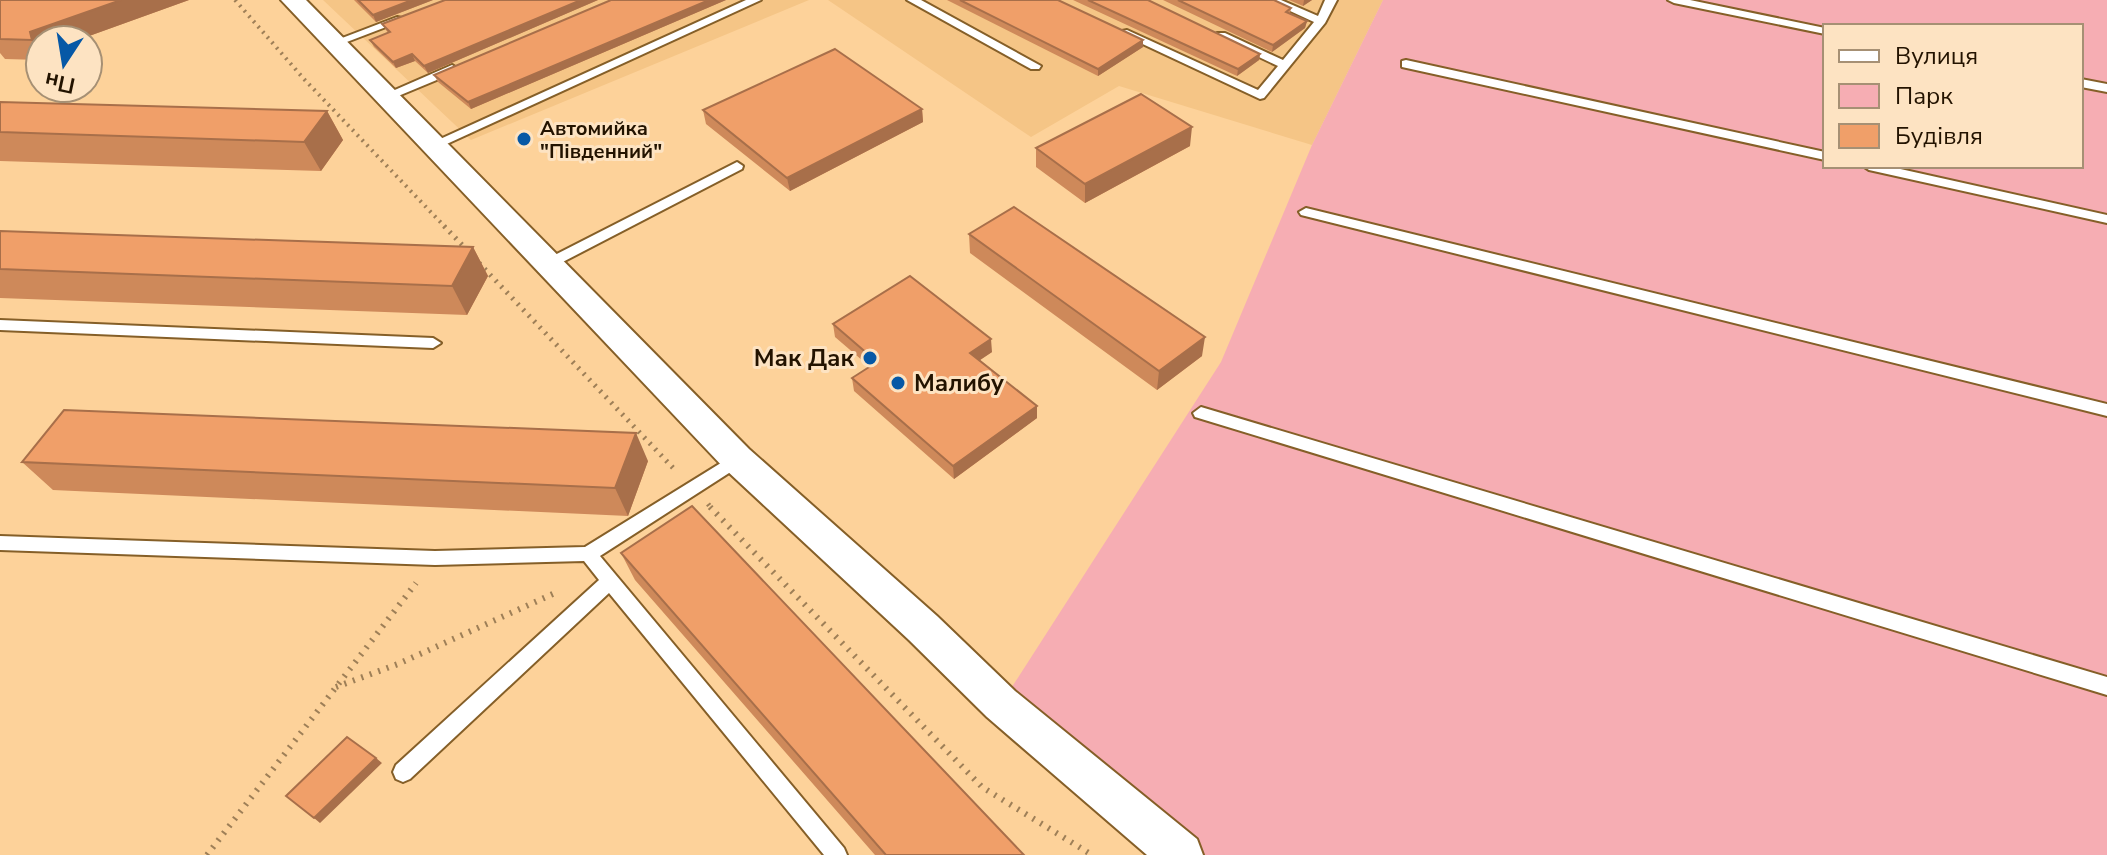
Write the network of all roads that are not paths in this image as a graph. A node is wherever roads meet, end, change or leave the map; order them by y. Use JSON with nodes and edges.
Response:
{"nodes":[{"id":1,"x":755,"y":0,"type":"edge"},
{"id":2,"x":913,"y":0,"type":"edge"},
{"id":3,"x":1272,"y":0,"type":"edge"},
{"id":4,"x":1331,"y":0,"type":"edge"},
{"id":5,"x":1674,"y":0,"type":"edge"},
{"id":6,"x":299,"y":1,"type":"edge"},
{"id":7,"x":408,"y":16,"type":"edge"},
{"id":8,"x":1321,"y":21,"type":"junction"},
{"id":9,"x":1202,"y":26,"type":"edge"},
{"id":10,"x":1116,"y":28,"type":"edge"},
{"id":11,"x":1823,"y":31,"type":"edge"},
{"id":12,"x":335,"y":43,"type":"junction"},
{"id":13,"x":1406,"y":64,"type":"dead end"},
{"id":14,"x":1285,"y":65,"type":"junction"},
{"id":15,"x":458,"y":66,"type":"edge"},
{"id":16,"x":1035,"y":66,"type":"dead end"},
{"id":17,"x":2083,"y":83,"type":"edge"},
{"id":18,"x":2107,"y":88,"type":"edge"},
{"id":19,"x":387,"y":96,"type":"junction"},
{"id":20,"x":433,"y":145,"type":"junction"},
{"id":21,"x":1823,"y":156,"type":"edge"},
{"id":22,"x":737,"y":166,"type":"dead end"},
{"id":23,"x":1878,"y":168,"type":"edge"},
{"id":24,"x":1306,"y":212,"type":"dead end"},
{"id":25,"x":2107,"y":219,"type":"edge"},
{"id":26,"x":550,"y":263,"type":"junction"},
{"id":27,"x":0,"y":325,"type":"edge"},
{"id":28,"x":433,"y":343,"type":"dead end"},
{"id":29,"x":2107,"y":410,"type":"edge"},
{"id":30,"x":1201,"y":413,"type":"dead end"},
{"id":31,"x":737,"y":459,"type":"junction"},
{"id":32,"x":0,"y":543,"type":"edge"},
{"id":33,"x":588,"y":554,"type":"junction"},
{"id":34,"x":607,"y":576,"type":"junction"},
{"id":35,"x":2107,"y":686,"type":"edge"},
{"id":36,"x":403,"y":772,"type":"dead end"},
{"id":37,"x":1179,"y":854,"type":"edge"},
{"id":38,"x":837,"y":855,"type":"edge"}],
"edges":[{"from":1,"to":20,"type":"lane"},
{"from":2,"to":16,"type":"lane"},
{"from":3,"to":8,"type":"lane"},
{"from":4,"to":8,"type":"lane"},
{"from":5,"to":11,"type":"lane"},
{"from":6,"to":12,"type":"street"},
{"from":7,"to":12,"type":"lane"},
{"from":8,"to":14,"type":"lane"},
{"from":9,"to":14,"type":"lane"},
{"from":10,"to":14,"type":"lane"},
{"from":12,"to":19,"type":"street"},
{"from":13,"to":21,"type":"lane"},
{"from":15,"to":19,"type":"lane"},
{"from":17,"to":18,"type":"lane"},
{"from":19,"to":20,"type":"street"},
{"from":20,"to":26,"type":"street"},
{"from":22,"to":26,"type":"lane"},
{"from":23,"to":25,"type":"lane"},
{"from":24,"to":29,"type":"lane"},
{"from":26,"to":31,"type":"street"},
{"from":27,"to":28,"type":"lane"},
{"from":30,"to":35,"type":"lane"},
{"from":31,"to":33,"type":"lane"},
{"from":31,"to":37,"type":"street"},
{"from":32,"to":33,"type":"lane"},
{"from":33,"to":34,"type":"lane"},
{"from":34,"to":36,"type":"lane"},
{"from":34,"to":38,"type":"lane"}]}
